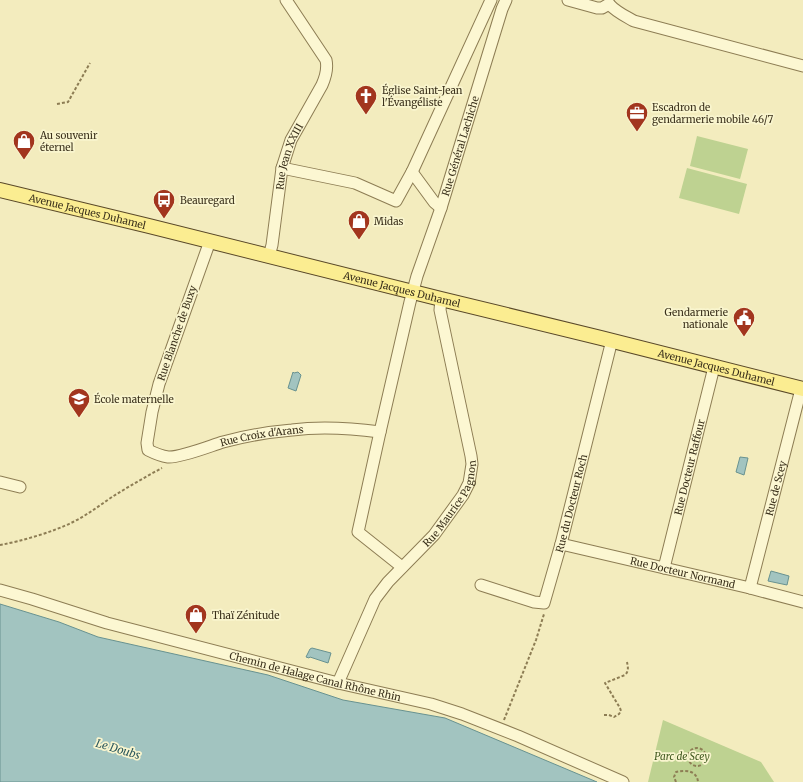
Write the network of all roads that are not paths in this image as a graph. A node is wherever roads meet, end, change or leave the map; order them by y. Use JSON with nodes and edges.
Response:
{"nodes":[{"id":1,"x":286,"y":0,"type":"edge"},
{"id":2,"x":490,"y":0,"type":"edge"},
{"id":3,"x":506,"y":0,"type":"edge"},
{"id":4,"x":568,"y":0,"type":"edge"},
{"id":5,"x":610,"y":2,"type":"edge"},
{"id":6,"x":803,"y":66,"type":"edge"},
{"id":7,"x":282,"y":168,"type":"junction"},
{"id":8,"x":412,"y":172,"type":"junction"},
{"id":9,"x":0,"y":190,"type":"edge"},
{"id":10,"x":441,"y":208,"type":"junction"},
{"id":11,"x":210,"y":241,"type":"junction"},
{"id":12,"x":269,"y":256,"type":"junction"},
{"id":13,"x":412,"y":291,"type":"junction"},
{"id":14,"x":441,"y":299,"type":"junction"},
{"id":15,"x":612,"y":340,"type":"junction"},
{"id":16,"x":714,"y":367,"type":"junction"},
{"id":17,"x":802,"y":389,"type":"edge"},
{"id":18,"x":380,"y":432,"type":"junction"},
{"id":19,"x":148,"y":450,"type":"joint"},
{"id":20,"x":0,"y":482,"type":"edge"},
{"id":21,"x":20,"y":487,"type":"dead end"},
{"id":22,"x":561,"y":544,"type":"junction"},
{"id":23,"x":402,"y":567,"type":"junction"},
{"id":24,"x":664,"y":568,"type":"junction"},
{"id":25,"x":482,"y":585,"type":"dead end"},
{"id":26,"x":750,"y":588,"type":"junction"},
{"id":27,"x":0,"y":590,"type":"edge"},
{"id":28,"x":803,"y":602,"type":"edge"},
{"id":29,"x":338,"y":683,"type":"junction"},
{"id":30,"x":623,"y":782,"type":"edge"}],
"edges":[{"from":1,"to":7,"type":"street","name":"Rue Jean XXIII"},
{"from":2,"to":8,"type":"street"},
{"from":3,"to":10,"type":"street","name":"Rue Général Lachiche"},
{"from":4,"to":5,"type":"street"},
{"from":5,"to":6,"type":"street"},
{"from":7,"to":8,"type":"street"},
{"from":7,"to":12,"type":"street","name":"Rue Jean XXIII"},
{"from":8,"to":10,"type":"street"},
{"from":9,"to":11,"type":"main road","name":"Avenue Jacques Duhamel"},
{"from":10,"to":13,"type":"street","name":"Rue Général Lachiche"},
{"from":11,"to":12,"type":"main road","name":"Avenue Jacques Duhamel"},
{"from":11,"to":19,"type":"street","name":"Rue Blanche de Buxy"},
{"from":12,"to":13,"type":"main road","name":"Avenue Jacques Duhamel"},
{"from":13,"to":14,"type":"main road","name":"Avenue Jacques Duhamel"},
{"from":13,"to":18,"type":"street","name":"Rue Général Lachiche"},
{"from":14,"to":15,"type":"main road","name":"Avenue Jacques Duhamel"},
{"from":14,"to":23,"type":"street","name":"Rue Maurice Pagnon"},
{"from":15,"to":16,"type":"main road","name":"Avenue Jacques Duhamel"},
{"from":15,"to":22,"type":"street","name":"Rue du Docteur Roch"},
{"from":16,"to":17,"type":"main road","name":"Avenue Jacques Duhamel"},
{"from":16,"to":24,"type":"street","name":"Rue Docteur Raffour"},
{"from":17,"to":26,"type":"street","name":"Rue de Scey"},
{"from":18,"to":19,"type":"street","name":"Rue Croix d'Arans"},
{"from":18,"to":23,"type":"street","name":"Rue Général Lachiche"},
{"from":20,"to":21,"type":"street"},
{"from":22,"to":24,"type":"street","name":"Rue Docteur Normand"},
{"from":22,"to":25,"type":"street","name":"Rue du Docteur Roch"},
{"from":23,"to":29,"type":"street","name":"Rue Maurice Pagnon"},
{"from":24,"to":26,"type":"street","name":"Rue Docteur Normand"},
{"from":26,"to":28,"type":"street","name":"Rue Docteur Normand"},
{"from":27,"to":29,"type":"street","name":"Chemin de Halage Canal Rhône Rhin"},
{"from":29,"to":30,"type":"street","name":"Chemin de Halage Canal Rhône Rhin"}]}
